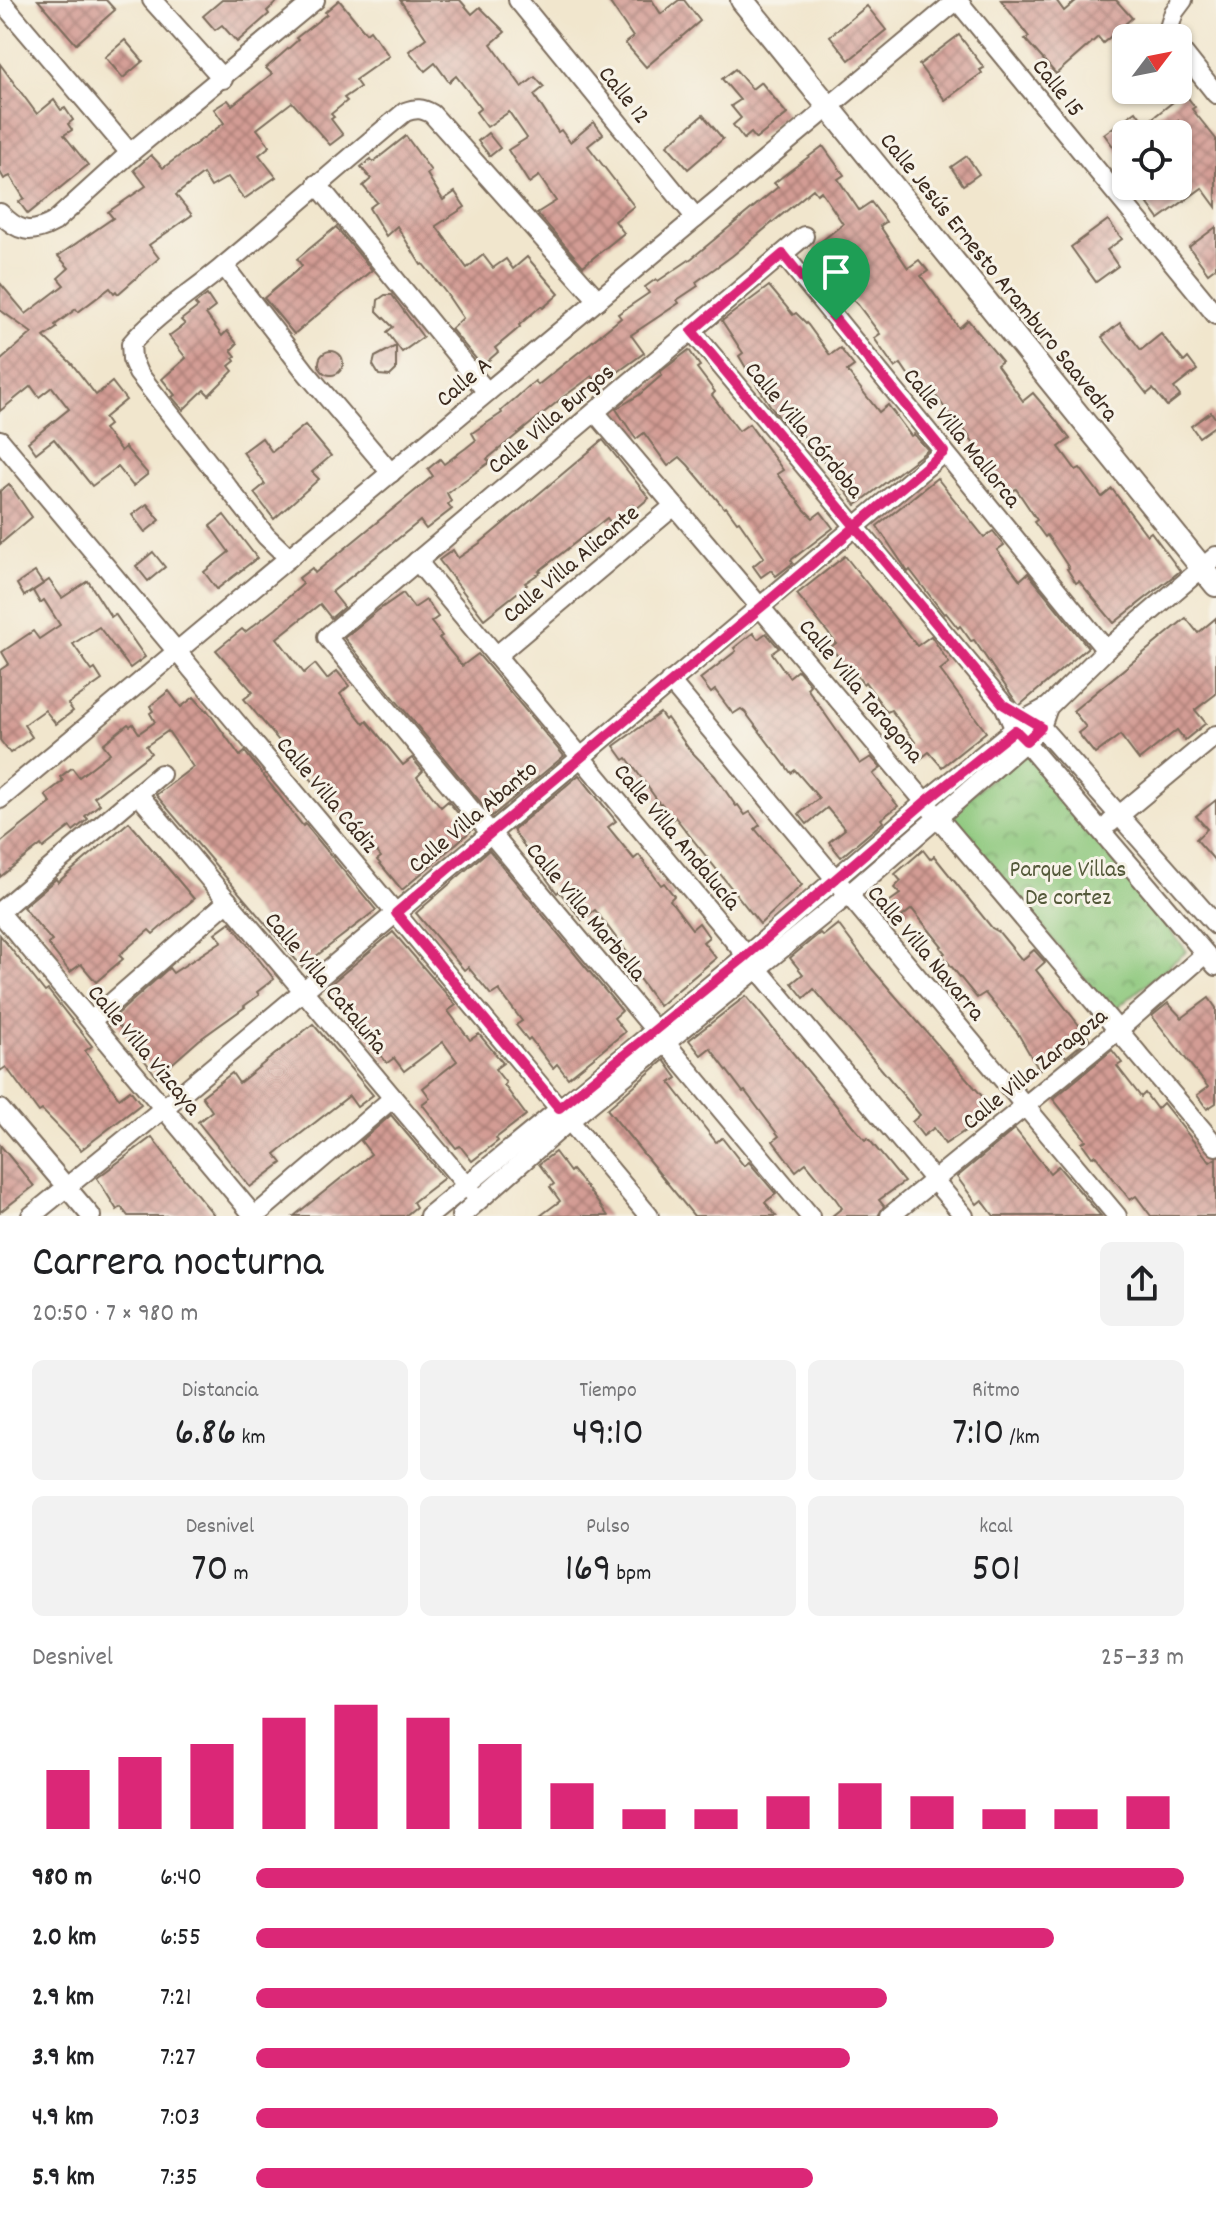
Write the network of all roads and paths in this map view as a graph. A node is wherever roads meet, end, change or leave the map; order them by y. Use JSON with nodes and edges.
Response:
{"nodes":[{"id":1,"x":0,"y":0,"type":"edge"},
{"id":2,"x":152,"y":0,"type":"edge"},
{"id":3,"x":315,"y":0,"type":"edge"},
{"id":4,"x":518,"y":0,"type":"edge"},
{"id":5,"x":742,"y":0,"type":"edge"},
{"id":6,"x":957,"y":0,"type":"edge"},
{"id":7,"x":1183,"y":0,"type":"edge"},
{"id":8,"x":1170,"y":24,"type":"edge"},
{"id":9,"x":1192,"y":64,"type":"edge"},
{"id":10,"x":223,"y":79,"type":"junction"},
{"id":11,"x":1216,"y":94,"type":"edge"},
{"id":12,"x":830,"y":107,"type":"junction"},
{"id":13,"x":130,"y":153,"type":"junction"},
{"id":14,"x":317,"y":184,"type":"junction"},
{"id":15,"x":0,"y":213,"type":"edge"},
{"id":16,"x":696,"y":218,"type":"junction"},
{"id":17,"x":804,"y":236,"type":"dead end"},
{"id":18,"x":783,"y":254,"type":"junction"},
{"id":19,"x":224,"y":266,"type":"junction"},
{"id":20,"x":598,"y":300,"type":"junction"},
{"id":21,"x":1216,"y":315,"type":"edge"},
{"id":22,"x":692,"y":331,"type":"junction"},
{"id":23,"x":487,"y":392,"type":"junction"},
{"id":24,"x":595,"y":412,"type":"junction"},
{"id":25,"x":0,"y":440,"type":"edge"},
{"id":26,"x":944,"y":452,"type":"junction"},
{"id":27,"x":391,"y":473,"type":"junction"},
{"id":28,"x":674,"y":506,"type":"junction"},
{"id":29,"x":854,"y":526,"type":"junction"},
{"id":30,"x":289,"y":558,"type":"junction"},
{"id":31,"x":417,"y":561,"type":"junction"},
{"id":32,"x":1213,"y":565,"type":"edge"},
{"id":33,"x":760,"y":608,"type":"junction"},
{"id":34,"x":327,"y":637,"type":"joint"},
{"id":35,"x":1106,"y":650,"type":"junction"},
{"id":36,"x":177,"y":651,"type":"junction"},
{"id":37,"x":496,"y":656,"type":"junction"},
{"id":38,"x":670,"y":681,"type":"junction"},
{"id":39,"x":1027,"y":729,"type":"junction"},
{"id":40,"x":1216,"y":735,"type":"edge"},
{"id":41,"x":580,"y":756,"type":"junction"},
{"id":42,"x":161,"y":774,"type":"dead end"},
{"id":43,"x":138,"y":794,"type":"junction"},
{"id":44,"x":0,"y":799,"type":"edge"},
{"id":45,"x":925,"y":802,"type":"junction"},
{"id":46,"x":1119,"y":816,"type":"junction"},
{"id":47,"x":938,"y":817,"type":"junction"},
{"id":48,"x":1102,"y":830,"type":"junction"},
{"id":49,"x":490,"y":833,"type":"junction"},
{"id":50,"x":834,"y":878,"type":"junction"},
{"id":51,"x":848,"y":895,"type":"junction"},
{"id":52,"x":228,"y":901,"type":"junction"},
{"id":53,"x":0,"y":912,"type":"edge"},
{"id":54,"x":396,"y":913,"type":"junction"},
{"id":55,"x":1216,"y":925,"type":"edge"},
{"id":56,"x":1210,"y":960,"type":"edge"},
{"id":57,"x":752,"y":963,"type":"junction"},
{"id":58,"x":303,"y":991,"type":"junction"},
{"id":59,"x":91,"y":1021,"type":"junction"},
{"id":60,"x":654,"y":1029,"type":"junction"},
{"id":61,"x":1118,"y":1030,"type":"junction"},
{"id":62,"x":667,"y":1044,"type":"junction"},
{"id":63,"x":393,"y":1098,"type":"junction"},
{"id":64,"x":1026,"y":1107,"type":"junction"},
{"id":65,"x":164,"y":1108,"type":"junction"},
{"id":66,"x":0,"y":1109,"type":"edge"},
{"id":67,"x":564,"y":1114,"type":"junction"},
{"id":68,"x":1216,"y":1146,"type":"edge"},
{"id":69,"x":934,"y":1180,"type":"junction"},
{"id":70,"x":466,"y":1184,"type":"junction"},
{"id":71,"x":66,"y":1187,"type":"junction"},
{"id":72,"x":480,"y":1200,"type":"junction"},
{"id":73,"x":31,"y":1216,"type":"edge"},
{"id":74,"x":91,"y":1216,"type":"edge"},
{"id":75,"x":254,"y":1216,"type":"edge"},
{"id":76,"x":429,"y":1216,"type":"edge"},
{"id":77,"x":461,"y":1216,"type":"edge"},
{"id":78,"x":649,"y":1216,"type":"edge"},
{"id":79,"x":810,"y":1216,"type":"edge"},
{"id":80,"x":890,"y":1216,"type":"edge"},
{"id":81,"x":964,"y":1216,"type":"edge"},
{"id":82,"x":1117,"y":1216,"type":"edge"}],
"edges":[{"from":1,"to":13,"type":"street"},
{"from":2,"to":10,"type":"street"},
{"from":3,"to":10,"type":"street"},
{"from":4,"to":16,"type":"street","name":"Calle 12"},
{"from":5,"to":12,"type":"street","name":"Calle Jesús Ernesto Aramburo Saavedra"},
{"from":6,"to":12,"type":"street","name":"Calle A"},
{"from":6,"to":21,"type":"street","name":"Calle 15"},
{"from":7,"to":8,"type":"street"},
{"from":9,"to":11,"type":"street"},
{"from":10,"to":13,"type":"street"},
{"from":12,"to":16,"type":"street","name":"Calle A"},
{"from":12,"to":32,"type":"street","name":"Calle Jesús Ernesto Aramburo Saavedra"},
{"from":13,"to":15,"type":"street"},
{"from":14,"to":19,"type":"street"},
{"from":14,"to":20,"type":"street"},
{"from":14,"to":23,"type":"street"},
{"from":16,"to":20,"type":"street","name":"Calle A"},
{"from":17,"to":18,"type":"street","name":"Calle Villa Burgos"},
{"from":18,"to":22,"type":"street","name":"Calle Villa Burgos"},
{"from":18,"to":26,"type":"street","name":"Calle Villa Mallorca"},
{"from":19,"to":27,"type":"street"},
{"from":19,"to":30,"type":"street"},
{"from":20,"to":23,"type":"street","name":"Calle A"},
{"from":22,"to":24,"type":"street","name":"Calle Villa Burgos"},
{"from":22,"to":29,"type":"street","name":"Calle Villa Córdoba"},
{"from":23,"to":27,"type":"street","name":"Calle A"},
{"from":24,"to":28,"type":"street","name":"Calle Villa Taragona"},
{"from":24,"to":31,"type":"street","name":"Calle Villa Burgos"},
{"from":25,"to":36,"type":"street","name":"Calle Villa Cádiz"},
{"from":26,"to":29,"type":"street","name":"Calle Villa Abanto"},
{"from":26,"to":35,"type":"street","name":"Calle Villa Mallorca"},
{"from":27,"to":30,"type":"street","name":"Calle A"},
{"from":28,"to":33,"type":"street","name":"Calle Villa Taragona"},
{"from":28,"to":37,"type":"street","name":"Calle Villa Alicante"},
{"from":29,"to":33,"type":"street","name":"Calle Villa Abanto"},
{"from":29,"to":39,"type":"street","name":"Calle Villa Córdoba"},
{"from":30,"to":36,"type":"street","name":"Calle A"},
{"from":31,"to":34,"type":"street","name":"Calle Villa Burgos"},
{"from":31,"to":37,"type":"street","name":"Calle Villa Andalucía"},
{"from":32,"to":35,"type":"street"},
{"from":33,"to":38,"type":"street","name":"Calle Villa Abanto"},
{"from":33,"to":45,"type":"street","name":"Calle Villa Taragona"},
{"from":34,"to":49,"type":"street","name":"Calle Villa Marbella"},
{"from":35,"to":39,"type":"street"},
{"from":36,"to":44,"type":"street","name":"Calle A"},
{"from":36,"to":54,"type":"street","name":"Calle Villa Cádiz"},
{"from":37,"to":41,"type":"street","name":"Calle Villa Andalucía"},
{"from":38,"to":41,"type":"street","name":"Calle Villa Abanto"},
{"from":38,"to":50,"type":"street","name":"Calle Villa Navarra"},
{"from":39,"to":45,"type":"street"},
{"from":39,"to":46,"type":"street"},
{"from":39,"to":47,"type":"street"},
{"from":39,"to":48,"type":"street"},
{"from":40,"to":46,"type":"street"},
{"from":41,"to":49,"type":"street","name":"Calle Villa Abanto"},
{"from":41,"to":57,"type":"street","name":"Calle Villa Andalucía"},
{"from":42,"to":43,"type":"street"},
{"from":43,"to":52,"type":"street","name":"Calle Villa Cataluña"},
{"from":43,"to":53,"type":"street"},
{"from":45,"to":47,"type":"street","name":"Calle Villa Taragona"},
{"from":45,"to":50,"type":"street"},
{"from":46,"to":48,"type":"street"},
{"from":46,"to":55,"type":"street"},
{"from":47,"to":51,"type":"street"},
{"from":47,"to":61,"type":"street","name":"Calle Villa Taragona"},
{"from":48,"to":56,"type":"street"},
{"from":49,"to":54,"type":"street","name":"Calle Villa Abanto"},
{"from":49,"to":60,"type":"street","name":"Calle Villa Marbella"},
{"from":50,"to":51,"type":"street","name":"Calle Villa Navarra"},
{"from":50,"to":57,"type":"street"},
{"from":51,"to":57,"type":"street"},
{"from":51,"to":64,"type":"street","name":"Calle Villa Navarra"},
{"from":52,"to":58,"type":"street","name":"Calle Villa Cataluña"},
{"from":52,"to":59,"type":"street"},
{"from":53,"to":59,"type":"street","name":"Calle Villa Vizcaya"},
{"from":54,"to":58,"type":"street","name":"Calle Villa Abanto"},
{"from":54,"to":67,"type":"street","name":"Calle Villa Cádiz"},
{"from":56,"to":61,"type":"street","name":"Calle Villa Zaragoza"},
{"from":57,"to":60,"type":"street"},
{"from":57,"to":62,"type":"street"},
{"from":57,"to":69,"type":"street","name":"Calle Villa Andalucía"},
{"from":58,"to":63,"type":"street","name":"Calle Villa Cataluña"},
{"from":58,"to":65,"type":"street","name":"Calle Villa Abanto"},
{"from":59,"to":65,"type":"street","name":"Calle Villa Vizcaya"},
{"from":60,"to":62,"type":"street","name":"Calle Villa Marbella"},
{"from":60,"to":67,"type":"street"},
{"from":61,"to":64,"type":"street","name":"Calle Villa Zaragoza"},
{"from":61,"to":68,"type":"street","name":"Calle Villa Taragona"},
{"from":62,"to":67,"type":"street"},
{"from":62,"to":79,"type":"street","name":"Calle Villa Marbella"},
{"from":63,"to":70,"type":"street","name":"Calle Villa Cataluña"},
{"from":63,"to":75,"type":"street"},
{"from":64,"to":69,"type":"street","name":"Calle Villa Zaragoza"},
{"from":64,"to":82,"type":"street","name":"Calle Villa Navarra"},
{"from":65,"to":71,"type":"street","name":"Calle Villa Abanto"},
{"from":65,"to":75,"type":"street","name":"Calle Villa Vizcaya"},
{"from":66,"to":71,"type":"street"},
{"from":67,"to":70,"type":"street"},
{"from":67,"to":72,"type":"street"},
{"from":67,"to":78,"type":"street","name":"Calle Villa Cádiz"},
{"from":69,"to":80,"type":"street","name":"Calle Villa Zaragoza"},
{"from":69,"to":81,"type":"street","name":"Calle Villa Andalucía"},
{"from":70,"to":72,"type":"street","name":"Calle Villa Cataluña"},
{"from":70,"to":76,"type":"street"},
{"from":71,"to":73,"type":"street","name":"Calle Villa Abanto"},
{"from":71,"to":74,"type":"street"},
{"from":72,"to":77,"type":"street"}]}
